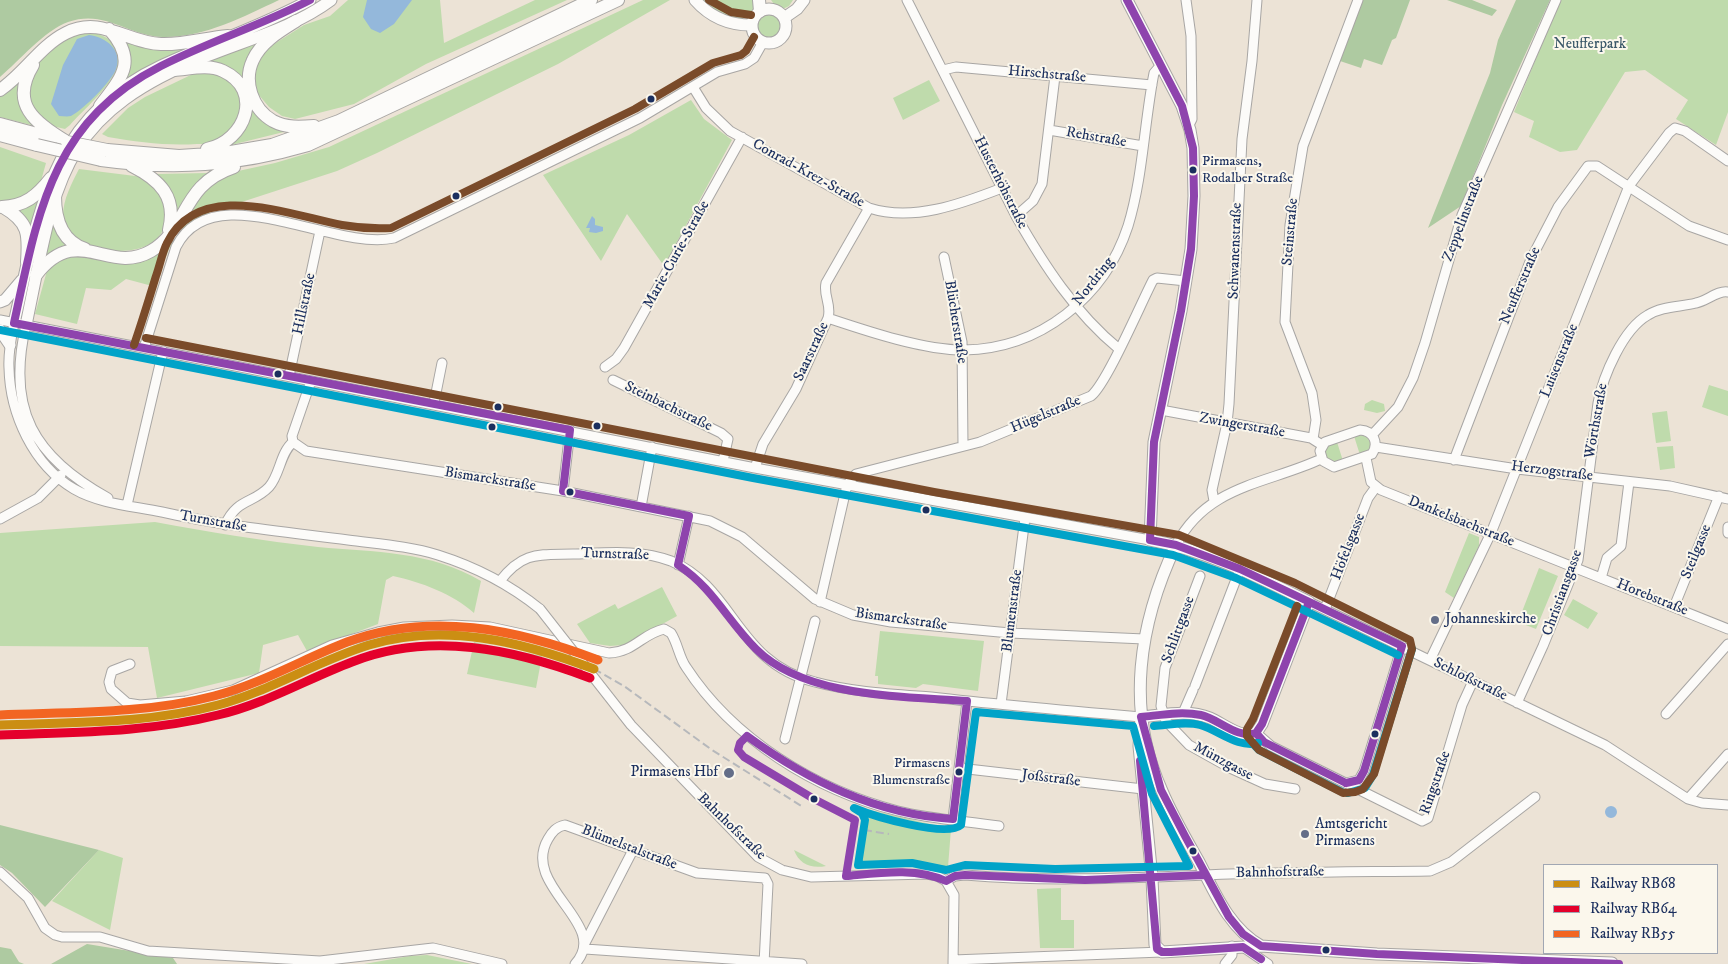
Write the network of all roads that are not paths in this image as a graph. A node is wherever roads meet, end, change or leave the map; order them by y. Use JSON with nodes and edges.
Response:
{"nodes":[{"id":1,"x":310,"y":0,"type":"edge"},
{"id":2,"x":332,"y":0,"type":"edge"},
{"id":3,"x":591,"y":0,"type":"edge"},
{"id":4,"x":618,"y":0,"type":"edge"},
{"id":5,"x":695,"y":0,"type":"edge"},
{"id":6,"x":804,"y":0,"type":"edge"},
{"id":7,"x":907,"y":0,"type":"edge"},
{"id":8,"x":1127,"y":0,"type":"edge"},
{"id":9,"x":1186,"y":0,"type":"edge"},
{"id":10,"x":1257,"y":0,"type":"edge"},
{"id":11,"x":1556,"y":0,"type":"edge"},
{"id":12,"x":1357,"y":1,"type":"edge"},
{"id":13,"x":764,"y":5,"type":"edge"},
{"id":14,"x":784,"y":18,"type":"junction"},
{"id":15,"x":296,"y":21,"type":"junction"},
{"id":16,"x":751,"y":25,"type":"junction"},
{"id":17,"x":109,"y":29,"type":"junction"},
{"id":18,"x":228,"y":36,"type":"junction"},
{"id":19,"x":763,"y":42,"type":"junction"},
{"id":20,"x":41,"y":53,"type":"junction"},
{"id":21,"x":1161,"y":65,"type":"junction"},
{"id":22,"x":174,"y":70,"type":"junction"},
{"id":23,"x":943,"y":70,"type":"junction"},
{"id":24,"x":1055,"y":76,"type":"junction"},
{"id":25,"x":1152,"y":85,"type":"junction"},
{"id":26,"x":694,"y":87,"type":"junction"},
{"id":27,"x":0,"y":90,"type":"edge"},
{"id":28,"x":100,"y":106,"type":"junction"},
{"id":29,"x":339,"y":121,"type":"junction"},
{"id":30,"x":0,"y":124,"type":"edge"},
{"id":31,"x":1189,"y":125,"type":"junction"},
{"id":32,"x":1049,"y":130,"type":"junction"},
{"id":33,"x":0,"y":135,"type":"edge"},
{"id":34,"x":42,"y":137,"type":"junction"},
{"id":35,"x":742,"y":137,"type":"junction"},
{"id":36,"x":1143,"y":146,"type":"junction"},
{"id":37,"x":104,"y":155,"type":"junction"},
{"id":38,"x":180,"y":156,"type":"junction"},
{"id":39,"x":260,"y":158,"type":"junction"},
{"id":40,"x":1728,"y":161,"type":"edge"},
{"id":41,"x":124,"y":163,"type":"junction"},
{"id":42,"x":51,"y":178,"type":"junction"},
{"id":43,"x":1629,"y":186,"type":"junction"},
{"id":44,"x":1002,"y":188,"type":"junction"},
{"id":45,"x":54,"y":196,"type":"junction"},
{"id":46,"x":1,"y":207,"type":"edge"},
{"id":47,"x":869,"y":208,"type":"junction"},
{"id":48,"x":1016,"y":216,"type":"junction"},
{"id":49,"x":320,"y":231,"type":"junction"},
{"id":50,"x":166,"y":239,"type":"junction"},
{"id":51,"x":1728,"y":240,"type":"edge"},
{"id":52,"x":92,"y":252,"type":"junction"},
{"id":53,"x":944,"y":257,"type":"dead end"},
{"id":54,"x":27,"y":262,"type":"junction"},
{"id":55,"x":30,"y":276,"type":"junction"},
{"id":56,"x":1186,"y":281,"type":"junction"},
{"id":57,"x":1728,"y":292,"type":"edge"},
{"id":58,"x":0,"y":302,"type":"edge"},
{"id":59,"x":1077,"y":306,"type":"junction"},
{"id":60,"x":828,"y":318,"type":"junction"},
{"id":61,"x":0,"y":320,"type":"edge"},
{"id":62,"x":14,"y":323,"type":"junction"},
{"id":63,"x":26,"y":325,"type":"junction"},
{"id":64,"x":0,"y":330,"type":"edge"},
{"id":65,"x":10,"y":345,"type":"junction"},
{"id":66,"x":144,"y":348,"type":"junction"},
{"id":67,"x":1119,"y":349,"type":"junction"},
{"id":68,"x":962,"y":350,"type":"junction"},
{"id":69,"x":163,"y":351,"type":"junction"},
{"id":70,"x":442,"y":363,"type":"dead end"},
{"id":71,"x":604,"y":367,"type":"dead end"},
{"id":72,"x":289,"y":376,"type":"junction"},
{"id":73,"x":612,"y":380,"type":"dead end"},
{"id":74,"x":311,"y":381,"type":"junction"},
{"id":75,"x":434,"y":403,"type":"junction"},
{"id":76,"x":1161,"y":410,"type":"junction"},
{"id":77,"x":1227,"y":423,"type":"junction"},
{"id":78,"x":570,"y":430,"type":"junction"},
{"id":79,"x":1372,"y":435,"type":"junction"},
{"id":80,"x":1313,"y":439,"type":"junction"},
{"id":81,"x":292,"y":442,"type":"junction"},
{"id":82,"x":1322,"y":445,"type":"junction"},
{"id":83,"x":963,"y":446,"type":"junction"},
{"id":84,"x":652,"y":447,"type":"junction"},
{"id":85,"x":1376,"y":447,"type":"junction"},
{"id":86,"x":1366,"y":458,"type":"junction"},
{"id":87,"x":1321,"y":459,"type":"junction"},
{"id":88,"x":1454,"y":460,"type":"junction"},
{"id":89,"x":723,"y":461,"type":"junction"},
{"id":90,"x":755,"y":468,"type":"junction"},
{"id":91,"x":1517,"y":469,"type":"junction"},
{"id":92,"x":62,"y":475,"type":"junction"},
{"id":93,"x":1587,"y":476,"type":"junction"},
{"id":94,"x":1630,"y":482,"type":"junction"},
{"id":95,"x":848,"y":485,"type":"junction"},
{"id":96,"x":1376,"y":487,"type":"junction"},
{"id":97,"x":563,"y":491,"type":"junction"},
{"id":98,"x":1723,"y":498,"type":"edge"},
{"id":99,"x":1214,"y":501,"type":"junction"},
{"id":100,"x":128,"y":505,"type":"junction"},
{"id":101,"x":641,"y":507,"type":"junction"},
{"id":102,"x":688,"y":516,"type":"junction"},
{"id":103,"x":1025,"y":518,"type":"junction"},
{"id":104,"x":0,"y":519,"type":"edge"},
{"id":105,"x":225,"y":525,"type":"junction"},
{"id":106,"x":1728,"y":527,"type":"edge"},
{"id":107,"x":1491,"y":533,"type":"junction"},
{"id":108,"x":1728,"y":533,"type":"edge"},
{"id":109,"x":1150,"y":540,"type":"junction"},
{"id":110,"x":1176,"y":545,"type":"junction"},
{"id":111,"x":678,"y":565,"type":"junction"},
{"id":112,"x":1575,"y":568,"type":"junction"},
{"id":113,"x":1240,"y":569,"type":"junction"},
{"id":114,"x":1601,"y":578,"type":"junction"},
{"id":115,"x":1199,"y":579,"type":"dead end"},
{"id":116,"x":500,"y":581,"type":"junction"},
{"id":117,"x":820,"y":602,"type":"junction"},
{"id":118,"x":1309,"y":602,"type":"junction"},
{"id":119,"x":1674,"y":607,"type":"junction"},
{"id":120,"x":1326,"y":609,"type":"junction"},
{"id":121,"x":815,"y":621,"type":"dead end"},
{"id":122,"x":1728,"y":629,"type":"edge"},
{"id":123,"x":1010,"y":633,"type":"junction"},
{"id":124,"x":1144,"y":639,"type":"junction"},
{"id":125,"x":1728,"y":644,"type":"edge"},
{"id":126,"x":1402,"y":646,"type":"junction"},
{"id":127,"x":1430,"y":660,"type":"junction"},
{"id":128,"x":130,"y":664,"type":"dead end"},
{"id":129,"x":802,"y":678,"type":"junction"},
{"id":130,"x":1473,"y":681,"type":"junction"},
{"id":131,"x":967,"y":701,"type":"junction"},
{"id":132,"x":1517,"y":703,"type":"junction"},
{"id":133,"x":1001,"y":704,"type":"junction"},
{"id":134,"x":1183,"y":713,"type":"junction"},
{"id":135,"x":1666,"y":714,"type":"dead end"},
{"id":136,"x":1163,"y":715,"type":"junction"},
{"id":137,"x":1141,"y":717,"type":"junction"},
{"id":138,"x":1256,"y":733,"type":"junction"},
{"id":139,"x":785,"y":739,"type":"dead end"},
{"id":140,"x":1728,"y":754,"type":"edge"},
{"id":141,"x":959,"y":768,"type":"junction"},
{"id":142,"x":1346,"y":783,"type":"junction"},
{"id":143,"x":1142,"y":789,"type":"junction"},
{"id":144,"x":1295,"y":789,"type":"dead end"},
{"id":145,"x":1535,"y":797,"type":"dead end"},
{"id":146,"x":1688,"y":799,"type":"junction"},
{"id":147,"x":1728,"y":804,"type":"edge"},
{"id":148,"x":952,"y":818,"type":"junction"},
{"id":149,"x":999,"y":826,"type":"dead end"},
{"id":150,"x":633,"y":850,"type":"junction"},
{"id":151,"x":0,"y":872,"type":"edge"},
{"id":152,"x":1205,"y":875,"type":"junction"},
{"id":153,"x":1152,"y":878,"type":"junction"},
{"id":154,"x":946,"y":881,"type":"junction"},
{"id":155,"x":1237,"y":928,"type":"junction"},
{"id":156,"x":585,"y":946,"type":"junction"},
{"id":157,"x":1261,"y":946,"type":"junction"},
{"id":158,"x":1233,"y":947,"type":"junction"},
{"id":159,"x":1162,"y":952,"type":"junction"},
{"id":160,"x":1376,"y":959,"type":"edge"},
{"id":161,"x":1036,"y":960,"type":"edge"},
{"id":162,"x":1498,"y":961,"type":"edge"},
{"id":163,"x":764,"y":962,"type":"edge"},
{"id":164,"x":951,"y":963,"type":"edge"},
{"id":165,"x":1612,"y":963,"type":"edge"},
{"id":166,"x":502,"y":964,"type":"edge"},
{"id":167,"x":575,"y":964,"type":"edge"},
{"id":168,"x":802,"y":964,"type":"edge"},
{"id":169,"x":1225,"y":964,"type":"edge"},
{"id":170,"x":1268,"y":964,"type":"edge"}],
"edges":[{"from":1,"to":18,"type":"main road"},
{"from":2,"to":15,"type":"main road"},
{"from":3,"to":29,"type":"highway"},
{"from":4,"to":39,"type":"highway"},
{"from":5,"to":16,"type":"main road"},
{"from":6,"to":14,"type":"main road"},
{"from":7,"to":23,"type":"street","name":"Husterhöhstraße"},
{"from":8,"to":21,"type":"main road"},
{"from":9,"to":31,"type":"street"},
{"from":10,"to":77,"type":"street","name":"Schwanenstraße"},
{"from":11,"to":79,"type":"street","name":"Zeppelinstraße"},
{"from":12,"to":80,"type":"street","name":"Steinstraße"},
{"from":13,"to":14,"type":"main road"},
{"from":13,"to":16,"type":"main road"},
{"from":14,"to":19,"type":"main road"},
{"from":15,"to":22,"type":"main road"},
{"from":15,"to":29,"type":"highway"},
{"from":16,"to":19,"type":"main road"},
{"from":17,"to":18,"type":"highway"},
{"from":17,"to":20,"type":"highway"},
{"from":17,"to":28,"type":"highway"},
{"from":18,"to":28,"type":"main road"},
{"from":19,"to":26,"type":"street"},
{"from":20,"to":27,"type":"highway"},
{"from":20,"to":34,"type":"highway"},
{"from":21,"to":25,"type":"street","name":"Nordring"},
{"from":21,"to":31,"type":"main road"},
{"from":22,"to":38,"type":"highway"},
{"from":22,"to":45,"type":"main road"},
{"from":23,"to":24,"type":"street","name":"Hirschstraße"},
{"from":23,"to":44,"type":"street","name":"Husterhöhstraße"},
{"from":24,"to":25,"type":"street","name":"Hirschstraße"},
{"from":24,"to":32,"type":"street"},
{"from":25,"to":36,"type":"street","name":"Nordring"},
{"from":26,"to":35,"type":"street","name":"Conrad-Krez-Straße"},
{"from":26,"to":49,"type":"street"},
{"from":28,"to":42,"type":"main road"},
{"from":29,"to":38,"type":"highway"},
{"from":30,"to":34,"type":"highway"},
{"from":31,"to":56,"type":"main road"},
{"from":32,"to":36,"type":"street","name":"Rehstraße"},
{"from":32,"to":48,"type":"street"},
{"from":33,"to":34,"type":"highway"},
{"from":34,"to":37,"type":"highway","bridge":true},
{"from":34,"to":37,"type":"highway","bridge":true},
{"from":35,"to":47,"type":"street","name":"Conrad-Krez-Straße"},
{"from":35,"to":71,"type":"street","name":"Marie-Curie-Straße"},
{"from":36,"to":59,"type":"street","name":"Nordring"},
{"from":37,"to":38,"type":"highway"},
{"from":37,"to":41,"type":"highway"},
{"from":39,"to":41,"type":"highway"},
{"from":39,"to":50,"type":"highway"},
{"from":40,"to":43,"type":"street","name":"Luisenstraße"},
{"from":41,"to":50,"type":"highway"},
{"from":42,"to":46,"type":"highway"},
{"from":42,"to":54,"type":"main road"},
{"from":43,"to":51,"type":"street"},
{"from":43,"to":88,"type":"street","name":"Neufferstraße"},
{"from":43,"to":91,"type":"street","name":"Luisenstraße"},
{"from":44,"to":47,"type":"street","name":"Conrad-Krez-Straße"},
{"from":44,"to":48,"type":"street","name":"Husterhöhstraße"},
{"from":45,"to":52,"type":"highway"},
{"from":45,"to":55,"type":"main road"},
{"from":46,"to":54,"type":"highway"},
{"from":47,"to":60,"type":"street","name":"Saarstraße"},
{"from":48,"to":59,"type":"street","name":"Husterhöhstraße"},
{"from":49,"to":66,"type":"street"},
{"from":49,"to":72,"type":"street","name":"Hillstraße"},
{"from":50,"to":52,"type":"highway"},
{"from":52,"to":55,"type":"highway"},
{"from":53,"to":68,"type":"street","name":"Blücherstraße"},
{"from":54,"to":55,"type":"main road"},
{"from":55,"to":58,"type":"main road"},
{"from":55,"to":62,"type":"main road"},
{"from":55,"to":63,"type":"main road"},
{"from":56,"to":67,"type":"street","name":"Hügelstraße"},
{"from":56,"to":76,"type":"main road"},
{"from":57,"to":93,"type":"street","name":"Wörthstraße"},
{"from":59,"to":67,"type":"street","name":"Husterhöhstraße"},
{"from":59,"to":68,"type":"street","name":"Nordring"},
{"from":60,"to":68,"type":"street","name":"Nordring"},
{"from":60,"to":90,"type":"street","name":"Saarstraße"},
{"from":61,"to":62,"type":"street"},
{"from":62,"to":63,"type":"street"},
{"from":62,"to":65,"type":"street","name":"Turnstraße"},
{"from":63,"to":66,"type":"street"},
{"from":63,"to":92,"type":"street","name":"Turnstraße"},
{"from":64,"to":65,"type":"main road"},
{"from":65,"to":92,"type":"street","name":"Turnstraße"},
{"from":66,"to":69,"type":"street"},
{"from":67,"to":83,"type":"street","name":"Hügelstraße"},
{"from":68,"to":83,"type":"street","name":"Blücherstraße"},
{"from":69,"to":72,"type":"street"},
{"from":69,"to":100,"type":"street"},
{"from":70,"to":75,"type":"street"},
{"from":72,"to":74,"type":"street"},
{"from":73,"to":89,"type":"street","name":"Steinbachstraße"},
{"from":74,"to":75,"type":"street"},
{"from":74,"to":81,"type":"street"},
{"from":75,"to":78,"type":"street"},
{"from":76,"to":77,"type":"street","name":"Zwingerstraße"},
{"from":76,"to":109,"type":"main road"},
{"from":77,"to":80,"type":"street","name":"Zwingerstraße"},
{"from":77,"to":99,"type":"street","name":"Schwanenstraße"},
{"from":78,"to":84,"type":"street"},
{"from":78,"to":97,"type":"street"},
{"from":79,"to":82,"type":"street"},
{"from":79,"to":85,"type":"street"},
{"from":80,"to":82,"type":"street","name":"Zwingerstraße"},
{"from":81,"to":97,"type":"street","name":"Bismarckstraße"},
{"from":81,"to":105,"type":"street"},
{"from":82,"to":87,"type":"street"},
{"from":83,"to":95,"type":"street","name":"Hügelstraße"},
{"from":84,"to":89,"type":"street"},
{"from":84,"to":101,"type":"street"},
{"from":85,"to":86,"type":"street"},
{"from":85,"to":88,"type":"street","name":"Herzogstraße"},
{"from":86,"to":87,"type":"street"},
{"from":86,"to":96,"type":"street"},
{"from":87,"to":99,"type":"street"},
{"from":88,"to":91,"type":"street","name":"Herzogstraße"},
{"from":89,"to":90,"type":"street"},
{"from":90,"to":95,"type":"street"},
{"from":91,"to":93,"type":"street","name":"Herzogstraße"},
{"from":91,"to":107,"type":"street","name":"Luisenstraße"},
{"from":92,"to":100,"type":"street","name":"Turnstraße"},
{"from":92,"to":104,"type":"street"},
{"from":93,"to":94,"type":"street","name":"Herzogstraße"},
{"from":93,"to":112,"type":"street","name":"Christiansgasse"},
{"from":94,"to":98,"type":"street","name":"Herzogstraße"},
{"from":94,"to":114,"type":"street"},
{"from":95,"to":103,"type":"street"},
{"from":95,"to":117,"type":"street"},
{"from":96,"to":107,"type":"street","name":"Dankelsbachstraße"},
{"from":96,"to":120,"type":"street","name":"Höfelsgasse"},
{"from":97,"to":101,"type":"street","name":"Bismarckstraße"},
{"from":98,"to":119,"type":"street","name":"Steilgasse"},
{"from":99,"to":110,"type":"street"},
{"from":100,"to":105,"type":"street","name":"Turnstraße"},
{"from":101,"to":102,"type":"street","name":"Bismarckstraße"},
{"from":102,"to":111,"type":"street"},
{"from":102,"to":117,"type":"street","name":"Bismarckstraße"},
{"from":103,"to":109,"type":"street"},
{"from":103,"to":123,"type":"street","name":"Blumenstraße"},
{"from":105,"to":116,"type":"street","name":"Turnstraße"},
{"from":106,"to":108,"type":"street"},
{"from":107,"to":112,"type":"street","name":"Dankelsbachstraße"},
{"from":107,"to":127,"type":"street","name":"Luisenstraße"},
{"from":109,"to":110,"type":"main road","name":"Schloßstraße"},
{"from":110,"to":113,"type":"main road","name":"Schloßstraße"},
{"from":110,"to":124,"type":"main road"},
{"from":111,"to":116,"type":"street","name":"Turnstraße"},
{"from":111,"to":129,"type":"street","name":"Turnstraße"},
{"from":112,"to":114,"type":"street","name":"Horebstraße"},
{"from":112,"to":132,"type":"street","name":"Christiansgasse"},
{"from":113,"to":118,"type":"main road","name":"Schloßstraße"},
{"from":113,"to":134,"type":"street"},
{"from":114,"to":119,"type":"street","name":"Horebstraße"},
{"from":115,"to":136,"type":"street","name":"Schlittgasse"},
{"from":116,"to":154,"type":"street","name":"Bahnhofstraße","bridge":true},
{"from":117,"to":123,"type":"street","name":"Bismarckstraße"},
{"from":118,"to":120,"type":"street","name":"Schloßstraße"},
{"from":118,"to":138,"type":"main road"},
{"from":119,"to":122,"type":"street","name":"Horebstraße"},
{"from":120,"to":126,"type":"street","name":"Schloßstraße"},
{"from":121,"to":129,"type":"street"},
{"from":123,"to":124,"type":"street","name":"Bismarckstraße"},
{"from":123,"to":133,"type":"street","name":"Blumenstraße"},
{"from":124,"to":137,"type":"main road"},
{"from":125,"to":135,"type":"street"},
{"from":126,"to":127,"type":"street","name":"Schloßstraße"},
{"from":126,"to":142,"type":"street"},
{"from":127,"to":130,"type":"street","name":"Schloßstraße"},
{"from":128,"to":148,"type":"street"},
{"from":129,"to":131,"type":"street","name":"Turnstraße"},
{"from":129,"to":139,"type":"street"},
{"from":130,"to":132,"type":"street","name":"Schloßstraße"},
{"from":130,"to":142,"type":"street","name":"Ringstraße"},
{"from":131,"to":133,"type":"street","name":"Turnstraße"},
{"from":131,"to":141,"type":"street"},
{"from":132,"to":146,"type":"street","name":"Schloßstraße"},
{"from":133,"to":137,"type":"street","name":"Turnstraße"},
{"from":134,"to":136,"type":"main road","name":"Ringstraße"},
{"from":134,"to":138,"type":"main road","name":"Ringstraße"},
{"from":136,"to":137,"type":"main road","name":"Ringstraße"},
{"from":136,"to":144,"type":"street","name":"Münzgasse"},
{"from":137,"to":143,"type":"main road"},
{"from":137,"to":152,"type":"main road"},
{"from":138,"to":142,"type":"street","name":"Ringstraße"},
{"from":140,"to":146,"type":"street"},
{"from":141,"to":143,"type":"street","name":"Joßstraße"},
{"from":141,"to":148,"type":"street"},
{"from":143,"to":153,"type":"main road"},
{"from":145,"to":152,"type":"street","name":"Bahnhofstraße"},
{"from":146,"to":147,"type":"street"},
{"from":148,"to":149,"type":"street"},
{"from":150,"to":156,"type":"street"},
{"from":150,"to":156,"type":"street","name":"Blümelstalstraße"},
{"from":150,"to":163,"type":"street","name":"Blümelstalstraße"},
{"from":151,"to":166,"type":"street"},
{"from":152,"to":153,"type":"street","name":"Bahnhofstraße"},
{"from":152,"to":155,"type":"main road"},
{"from":153,"to":154,"type":"street","name":"Bahnhofstraße"},
{"from":153,"to":159,"type":"main road"},
{"from":154,"to":164,"type":"street"},
{"from":155,"to":157,"type":"main road"},
{"from":155,"to":158,"type":"main road"},
{"from":156,"to":163,"type":"street"},
{"from":156,"to":167,"type":"street"},
{"from":157,"to":158,"type":"main road"},
{"from":157,"to":160,"type":"main road"},
{"from":158,"to":159,"type":"main road"},
{"from":158,"to":169,"type":"street"},
{"from":158,"to":170,"type":"street"},
{"from":159,"to":161,"type":"street"},
{"from":160,"to":162,"type":"main road"},
{"from":161,"to":164,"type":"street"},
{"from":162,"to":165,"type":"main road"},
{"from":163,"to":168,"type":"street"}]}
